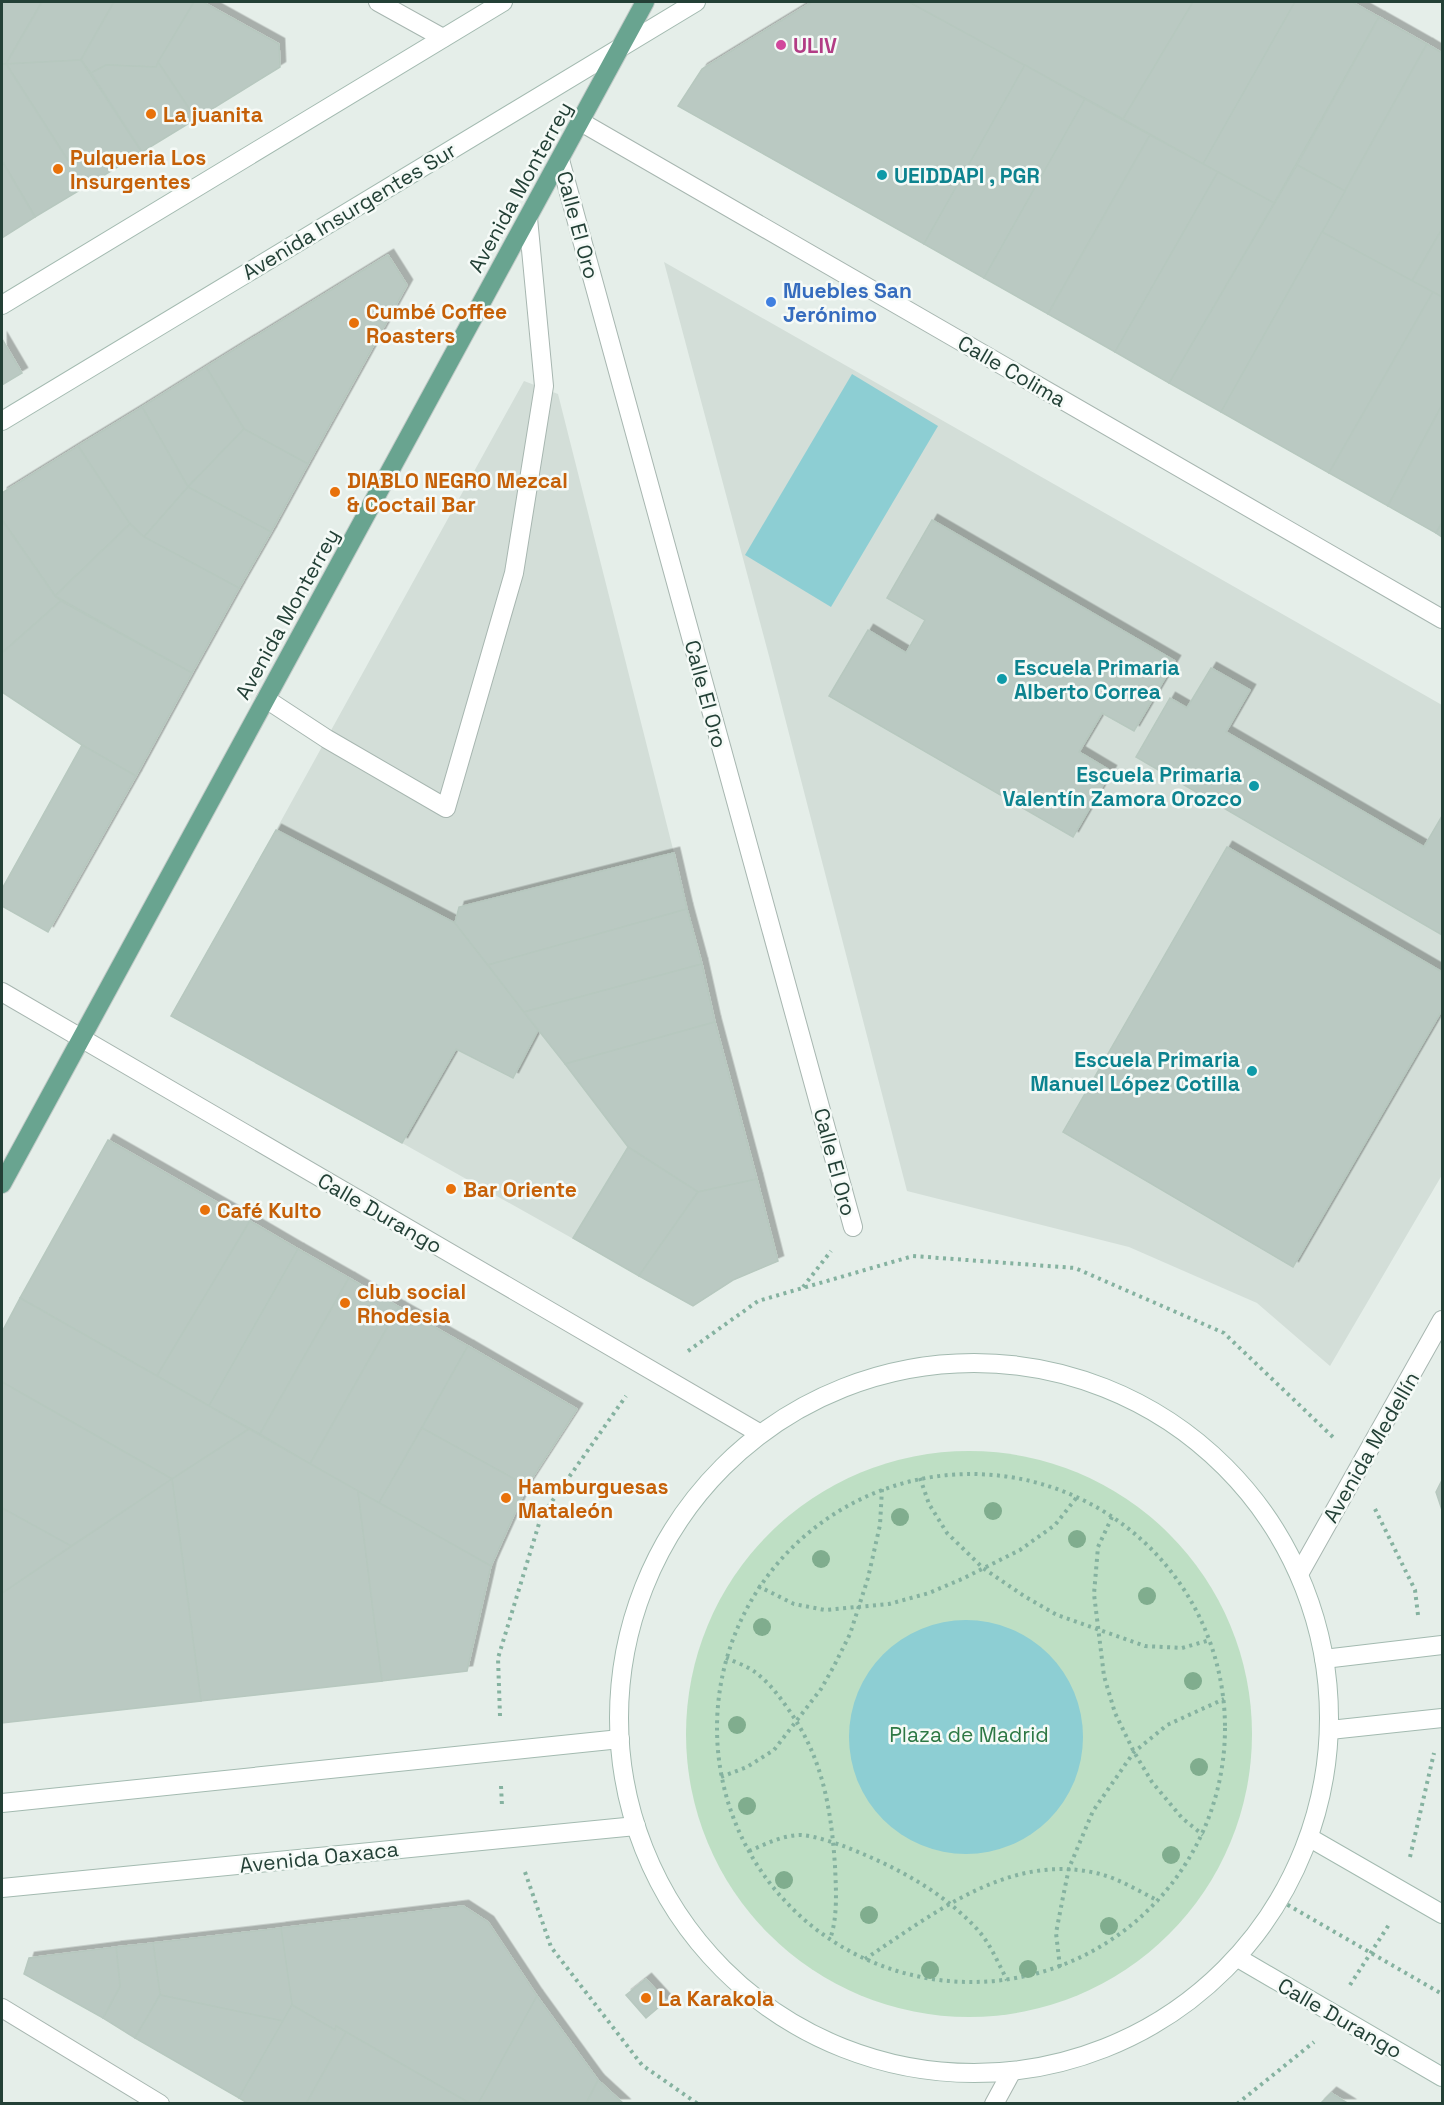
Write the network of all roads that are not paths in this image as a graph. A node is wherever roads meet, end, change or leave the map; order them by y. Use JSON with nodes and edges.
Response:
{"nodes":[{"id":1,"x":378,"y":2,"type":"edge"},
{"id":2,"x":503,"y":2,"type":"edge"},
{"id":3,"x":645,"y":2,"type":"edge"},
{"id":4,"x":696,"y":2,"type":"edge"},
{"id":5,"x":443,"y":38,"type":"junction"},
{"id":6,"x":622,"y":46,"type":"junction"},
{"id":7,"x":581,"y":122,"type":"junction"},
{"id":8,"x":560,"y":160,"type":"junction"},
{"id":9,"x":528,"y":218,"type":"junction"},
{"id":10,"x":2,"y":305,"type":"edge"},
{"id":11,"x":2,"y":421,"type":"edge"},
{"id":12,"x":1443,"y":619,"type":"edge"},
{"id":13,"x":266,"y":699,"type":"junction"},
{"id":14,"x":2,"y":992,"type":"edge"},
{"id":15,"x":81,"y":1039,"type":"junction"},
{"id":16,"x":2,"y":1184,"type":"edge"},
{"id":17,"x":853,"y":1227,"type":"road end"},
{"id":18,"x":1443,"y":1320,"type":"edge"},
{"id":19,"x":759,"y":1433,"type":"junction"},
{"id":20,"x":1299,"y":1574,"type":"junction"},
{"id":21,"x":1443,"y":1645,"type":"edge"},
{"id":22,"x":1324,"y":1659,"type":"junction"},
{"id":23,"x":1437,"y":1718,"type":"edge"},
{"id":24,"x":1330,"y":1730,"type":"junction"},
{"id":25,"x":620,"y":1739,"type":"junction"},
{"id":26,"x":2,"y":1803,"type":"edge"},
{"id":27,"x":636,"y":1826,"type":"junction"},
{"id":28,"x":1310,"y":1839,"type":"junction"},
{"id":29,"x":2,"y":1888,"type":"edge"},
{"id":30,"x":1443,"y":1914,"type":"edge"},
{"id":31,"x":1238,"y":1958,"type":"junction"},
{"id":32,"x":2,"y":2008,"type":"edge"},
{"id":33,"x":1012,"y":2071,"type":"junction"},
{"id":34,"x":1443,"y":2077,"type":"edge"},
{"id":35,"x":160,"y":2103,"type":"edge"},
{"id":36,"x":993,"y":2103,"type":"edge"}],
"edges":[{"from":1,"to":5,"type":"main road"},
{"from":2,"to":5,"type":"main road"},
{"from":3,"to":6,"type":"main road","name":"Avenida Monterrey"},
{"from":4,"to":6,"type":"main road","name":"Avenida Insurgentes Sur"},
{"from":5,"to":10,"type":"main road"},
{"from":6,"to":7,"type":"main road","name":"Avenida Monterrey"},
{"from":6,"to":11,"type":"main road","name":"Avenida Insurgentes Sur"},
{"from":7,"to":8,"type":"main road","name":"Avenida Monterrey"},
{"from":7,"to":12,"type":"main road","name":"Calle Colima"},
{"from":8,"to":9,"type":"main road","name":"Avenida Monterrey"},
{"from":8,"to":17,"type":"main road","name":"Calle El Oro"},
{"from":9,"to":13,"type":"main road","name":"Avenida Monterrey"},
{"from":9,"to":13,"type":"main road"},
{"from":13,"to":15,"type":"main road","name":"Avenida Monterrey"},
{"from":14,"to":15,"type":"main road","name":"Calle Durango"},
{"from":15,"to":16,"type":"main road","name":"Avenida Monterrey"},
{"from":15,"to":19,"type":"main road","name":"Calle Durango"},
{"from":18,"to":20,"type":"main road","name":"Avenida Medellín"},
{"from":19,"to":20,"type":"main road"},
{"from":19,"to":25,"type":"main road"},
{"from":20,"to":22,"type":"main road"},
{"from":21,"to":22,"type":"main road"},
{"from":22,"to":24,"type":"main road"},
{"from":23,"to":24,"type":"main road"},
{"from":24,"to":28,"type":"main road"},
{"from":25,"to":26,"type":"main road"},
{"from":25,"to":27,"type":"main road"},
{"from":27,"to":29,"type":"main road","name":"Avenida Oaxaca"},
{"from":27,"to":33,"type":"main road"},
{"from":28,"to":30,"type":"main road"},
{"from":28,"to":31,"type":"main road"},
{"from":31,"to":33,"type":"main road"},
{"from":31,"to":34,"type":"main road","name":"Calle Durango"},
{"from":32,"to":35,"type":"main road"},
{"from":33,"to":36,"type":"main road"}]}
